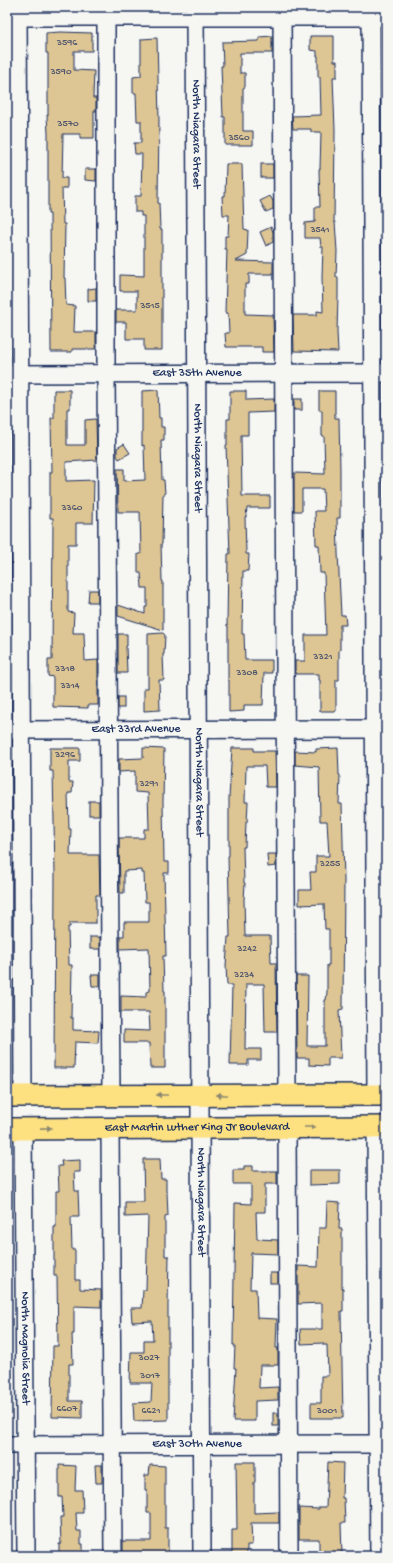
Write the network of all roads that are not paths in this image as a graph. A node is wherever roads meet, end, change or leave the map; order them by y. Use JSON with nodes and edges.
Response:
{"nodes":[{"id":1,"x":106,"y":12,"type":"edge"},
{"id":2,"x":195,"y":12,"type":"edge"},
{"id":3,"x":282,"y":12,"type":"edge"},
{"id":4,"x":14,"y":14,"type":"edge"},
{"id":5,"x":376,"y":14,"type":"edge"},
{"id":6,"x":284,"y":373,"type":"junction"},
{"id":7,"x":379,"y":373,"type":"edge"},
{"id":8,"x":14,"y":374,"type":"edge"},
{"id":9,"x":106,"y":374,"type":"junction"},
{"id":10,"x":196,"y":374,"type":"junction"},
{"id":11,"x":380,"y":729,"type":"edge"},
{"id":12,"x":14,"y":730,"type":"edge"},
{"id":13,"x":108,"y":730,"type":"junction"},
{"id":14,"x":199,"y":730,"type":"junction"},
{"id":15,"x":285,"y":730,"type":"junction"},
{"id":16,"x":18,"y":1090,"type":"edge"},
{"id":17,"x":111,"y":1095,"type":"junction"},
{"id":18,"x":201,"y":1095,"type":"junction"},
{"id":19,"x":287,"y":1095,"type":"junction"},
{"id":20,"x":381,"y":1095,"type":"edge"},
{"id":21,"x":200,"y":1127,"type":"junction"},
{"id":22,"x":287,"y":1127,"type":"junction"},
{"id":23,"x":381,"y":1127,"type":"edge"},
{"id":24,"x":110,"y":1128,"type":"junction"},
{"id":25,"x":18,"y":1132,"type":"edge"},
{"id":26,"x":26,"y":1444,"type":"junction"},
{"id":27,"x":112,"y":1444,"type":"junction"},
{"id":28,"x":202,"y":1444,"type":"junction"},
{"id":29,"x":288,"y":1444,"type":"junction"},
{"id":30,"x":383,"y":1444,"type":"edge"},
{"id":31,"x":7,"y":1445,"type":"edge"},
{"id":32,"x":26,"y":1556,"type":"edge"},
{"id":33,"x":113,"y":1556,"type":"edge"},
{"id":34,"x":202,"y":1556,"type":"edge"},
{"id":35,"x":289,"y":1556,"type":"edge"},
{"id":36,"x":379,"y":1556,"type":"edge"}],
"edges":[{"from":1,"to":2,"type":"street"},
{"from":1,"to":4,"type":"street"},
{"from":1,"to":9,"type":"street"},
{"from":2,"to":3,"type":"street"},
{"from":2,"to":10,"type":"street","name":"North Niagara Street"},
{"from":3,"to":5,"type":"street"},
{"from":3,"to":6,"type":"street"},
{"from":4,"to":8,"type":"street"},
{"from":5,"to":7,"type":"street"},
{"from":6,"to":7,"type":"street","name":"East 35th Avenue"},
{"from":6,"to":10,"type":"street","name":"East 35th Avenue"},
{"from":6,"to":15,"type":"street"},
{"from":7,"to":11,"type":"street"},
{"from":8,"to":9,"type":"street","name":"East 35th Avenue"},
{"from":8,"to":12,"type":"street"},
{"from":9,"to":10,"type":"street","name":"East 35th Avenue"},
{"from":9,"to":13,"type":"street"},
{"from":10,"to":14,"type":"street","name":"North Niagara Street"},
{"from":11,"to":15,"type":"street","name":"East 33rd Avenue"},
{"from":11,"to":20,"type":"street"},
{"from":12,"to":13,"type":"street","name":"East 33rd Avenue"},
{"from":12,"to":16,"type":"street"},
{"from":13,"to":14,"type":"street","name":"East 33rd Avenue"},
{"from":13,"to":17,"type":"street"},
{"from":14,"to":15,"type":"street","name":"East 33rd Avenue"},
{"from":14,"to":18,"type":"street","name":"North Niagara Street"},
{"from":15,"to":19,"type":"street"},
{"from":16,"to":17,"type":"main road"},
{"from":18,"to":17,"type":"main road","one_way":true},
{"from":19,"to":18,"type":"main road","one_way":true},
{"from":18,"to":21,"type":"street","name":"North Niagara Street"},
{"from":19,"to":20,"type":"main road"},
{"from":21,"to":22,"type":"main road","name":"East Martin Luther King Jr Boulevard"},
{"from":21,"to":24,"type":"main road","name":"East Martin Luther King Jr Boulevard"},
{"from":21,"to":28,"type":"street","name":"North Niagara Street"},
{"from":22,"to":23,"type":"main road","name":"East Martin Luther King Jr Boulevard","one_way":true},
{"from":22,"to":29,"type":"street"},
{"from":23,"to":30,"type":"street"},
{"from":25,"to":24,"type":"main road","name":"East Martin Luther King Jr Boulevard","one_way":true},
{"from":24,"to":27,"type":"street"},
{"from":25,"to":26,"type":"street","name":"North Magnolia Street"},
{"from":26,"to":27,"type":"street","name":"East 30th Avenue"},
{"from":26,"to":31,"type":"street","name":"East 30th Avenue"},
{"from":26,"to":32,"type":"street","name":"North Magnolia Street"},
{"from":27,"to":28,"type":"street","name":"East 30th Avenue"},
{"from":27,"to":33,"type":"street"},
{"from":28,"to":29,"type":"street","name":"East 30th Avenue"},
{"from":28,"to":34,"type":"street","name":"North Niagara Street"},
{"from":29,"to":30,"type":"street","name":"East 30th Avenue"},
{"from":29,"to":35,"type":"street"},
{"from":30,"to":36,"type":"street"}]}
